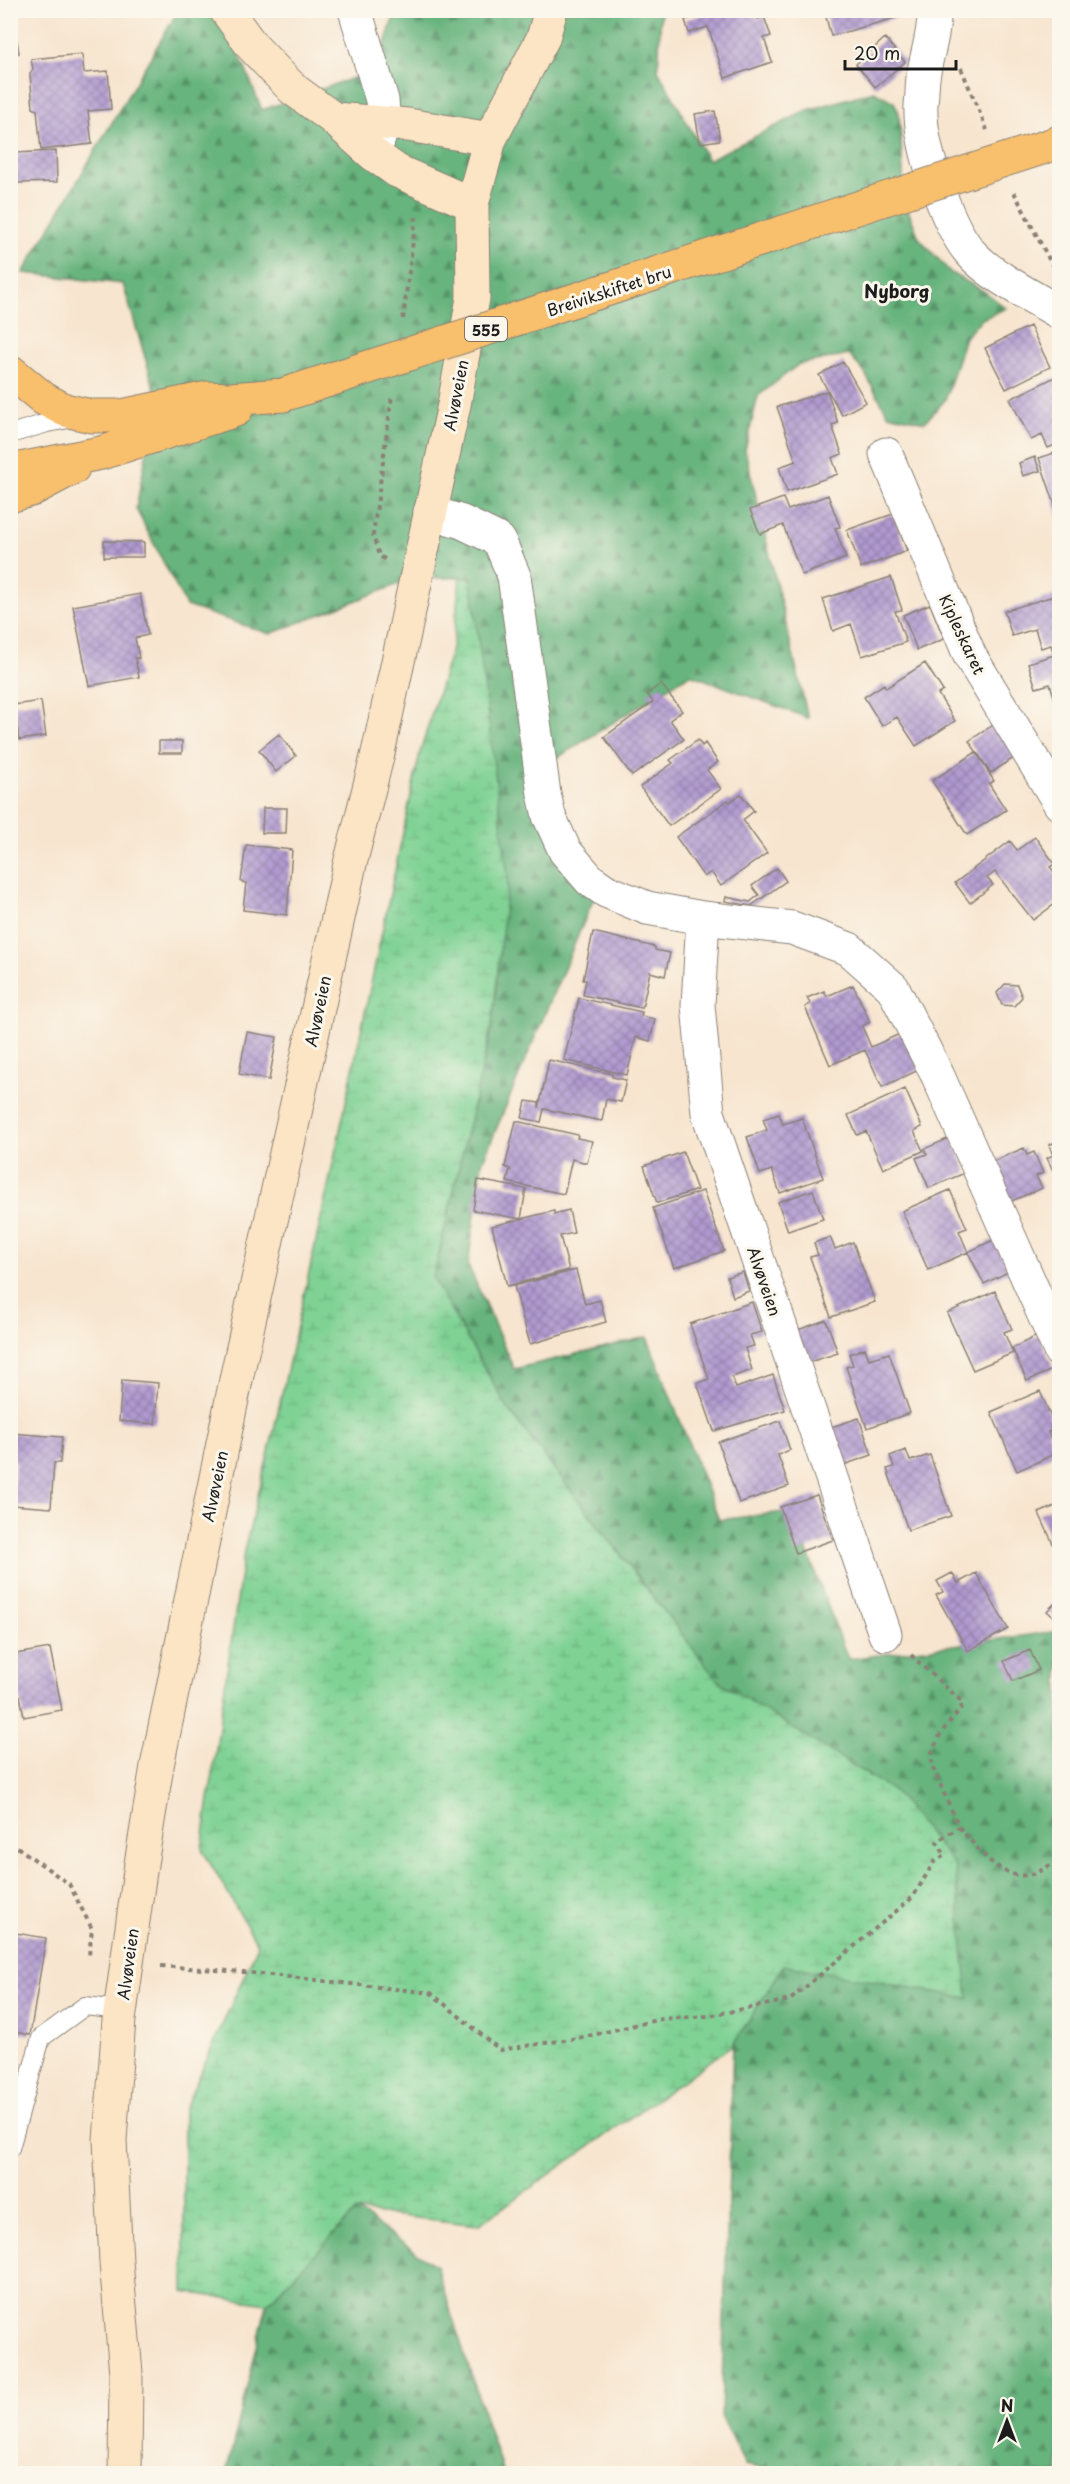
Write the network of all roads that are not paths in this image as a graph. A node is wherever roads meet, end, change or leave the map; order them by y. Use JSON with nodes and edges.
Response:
{"nodes":[{"id":1,"x":226,"y":10,"type":"edge"},
{"id":2,"x":355,"y":10,"type":"edge"},
{"id":3,"x":551,"y":10,"type":"edge"},
{"id":4,"x":934,"y":10,"type":"edge"},
{"id":5,"x":334,"y":119,"type":"junction"},
{"id":6,"x":384,"y":123,"type":"junction"},
{"id":7,"x":490,"y":139,"type":"junction"},
{"id":8,"x":1059,"y":142,"type":"edge"},
{"id":9,"x":373,"y":154,"type":"junction"},
{"id":10,"x":472,"y":204,"type":"junction"},
{"id":11,"x":1059,"y":313,"type":"edge"},
{"id":12,"x":10,"y":371,"type":"edge"},
{"id":13,"x":91,"y":416,"type":"junction"},
{"id":14,"x":155,"y":423,"type":"junction"},
{"id":15,"x":10,"y":434,"type":"edge"},
{"id":16,"x":101,"y":453,"type":"junction"},
{"id":17,"x":886,"y":454,"type":"dead end"},
{"id":18,"x":10,"y":471,"type":"edge"},
{"id":19,"x":10,"y":496,"type":"edge"},
{"id":20,"x":430,"y":512,"type":"junction"},
{"id":21,"x":1059,"y":804,"type":"edge"},
{"id":22,"x":703,"y":918,"type":"junction"},
{"id":23,"x":1059,"y":1351,"type":"edge"},
{"id":24,"x":885,"y":1634,"type":"road end"},
{"id":25,"x":120,"y":2010,"type":"junction"},
{"id":26,"x":10,"y":2148,"type":"edge"},
{"id":27,"x":125,"y":2474,"type":"edge"}],
"edges":[{"from":1,"to":5,"type":"main road"},
{"from":2,"to":6,"type":"street"},
{"from":3,"to":7,"type":"main road","name":"Alvøveien"},
{"from":4,"to":11,"type":"street"},
{"from":5,"to":6,"type":"main road"},
{"from":5,"to":9,"type":"main road"},
{"from":6,"to":7,"type":"main road"},
{"from":6,"to":9,"type":"street"},
{"from":7,"to":10,"type":"main road","name":"Alvøveien"},
{"from":8,"to":14,"type":"highway","name":"Breivikskiftet bru","number":"555","bridge":true},
{"from":9,"to":10,"type":"main road"},
{"from":10,"to":20,"type":"main road","name":"Alvøveien"},
{"from":12,"to":13,"type":"highway","number":"555"},
{"from":13,"to":14,"type":"highway","number":"555"},
{"from":13,"to":15,"type":"lane","number":"555"},
{"from":14,"to":16,"type":"highway","number":"555"},
{"from":16,"to":18,"type":"highway","number":"555"},
{"from":16,"to":19,"type":"highway","number":"555"},
{"from":17,"to":21,"type":"street","name":"Kipleskaret"},
{"from":20,"to":22,"type":"street"},
{"from":20,"to":25,"type":"main road","name":"Alvøveien"},
{"from":22,"to":23,"type":"street"},
{"from":22,"to":24,"type":"street","name":"Alvøveien"},
{"from":25,"to":26,"type":"lane"},
{"from":25,"to":27,"type":"main road","name":"Alvøveien"}]}
